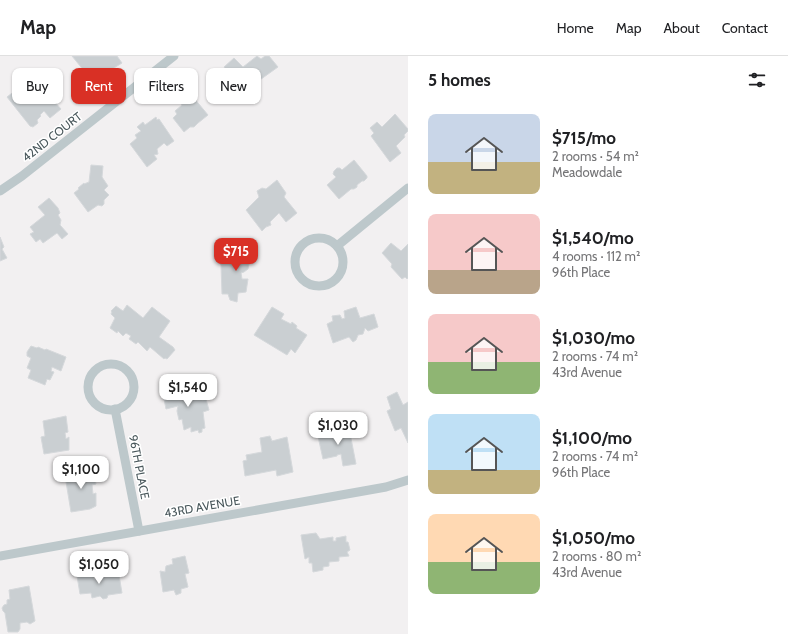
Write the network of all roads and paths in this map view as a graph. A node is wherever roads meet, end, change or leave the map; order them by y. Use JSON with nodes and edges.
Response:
{"nodes":[{"id":1,"x":174,"y":56,"type":"edge"},
{"id":2,"x":408,"y":188,"type":"edge"},
{"id":3,"x":0,"y":191,"type":"edge"},
{"id":4,"x":337,"y":246,"type":"junction"},
{"id":5,"x":115,"y":409,"type":"junction"},
{"id":6,"x":408,"y":480,"type":"edge"},
{"id":7,"x":139,"y":531,"type":"junction"},
{"id":8,"x":0,"y":556,"type":"edge"}],
"edges":[{"from":1,"to":3,"type":"street","name":"42ND COURT"},
{"from":2,"to":4,"type":"street"},
{"from":4,"to":4,"type":"street"},
{"from":5,"to":5,"type":"street"},
{"from":5,"to":7,"type":"street","name":"96TH PLACE"},
{"from":6,"to":7,"type":"street","name":"43RD AVENUE"},
{"from":7,"to":8,"type":"street","name":"43RD AVENUE"}]}
